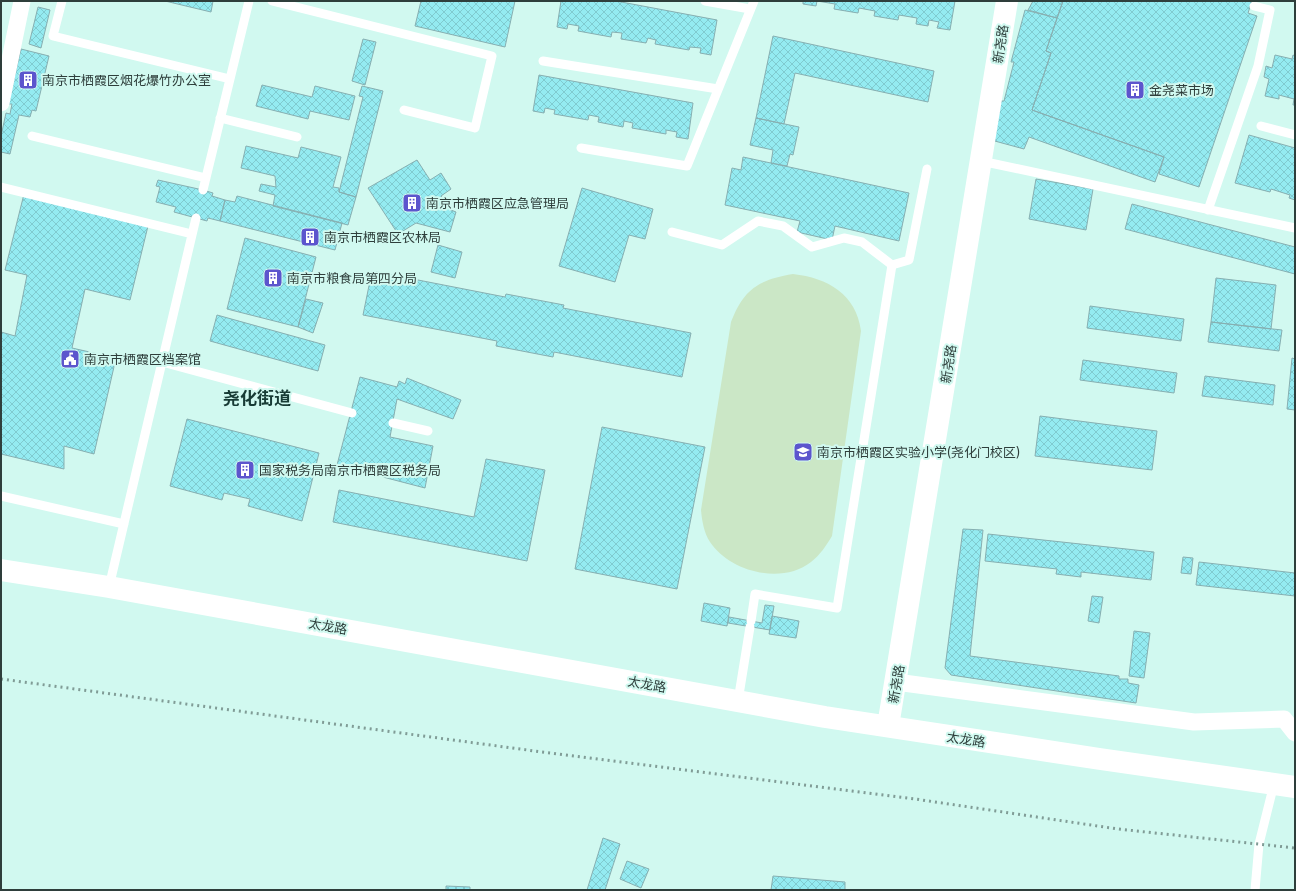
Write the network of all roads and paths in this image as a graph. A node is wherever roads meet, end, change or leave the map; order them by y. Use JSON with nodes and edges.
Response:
{"nodes":[{"id":1,"x":22,"y":1,"type":"edge"},
{"id":2,"x":62,"y":1,"type":"edge"},
{"id":3,"x":249,"y":1,"type":"edge"},
{"id":4,"x":272,"y":1,"type":"edge"},
{"id":5,"x":705,"y":1,"type":"edge"},
{"id":6,"x":1007,"y":1,"type":"edge"},
{"id":7,"x":752,"y":5,"type":"edge"},
{"id":8,"x":1254,"y":6,"type":"dead end"},
{"id":9,"x":544,"y":61,"type":"dead end"},
{"id":10,"x":230,"y":79,"type":"junction"},
{"id":11,"x":718,"y":90,"type":"junction"},
{"id":12,"x":1,"y":103,"type":"edge"},
{"id":13,"x":404,"y":110,"type":"dead end"},
{"id":14,"x":220,"y":118,"type":"junction"},
{"id":15,"x":1261,"y":126,"type":"dead end"},
{"id":16,"x":1295,"y":135,"type":"edge"},
{"id":17,"x":32,"y":136,"type":"dead end"},
{"id":18,"x":297,"y":137,"type":"dead end"},
{"id":19,"x":581,"y":148,"type":"dead end"},
{"id":20,"x":981,"y":161,"type":"junction"},
{"id":21,"x":927,"y":169,"type":"dead end"},
{"id":22,"x":206,"y":178,"type":"junction"},
{"id":23,"x":1,"y":187,"type":"edge"},
{"id":24,"x":203,"y":190,"type":"dead end"},
{"id":25,"x":1208,"y":210,"type":"junction"},
{"id":26,"x":196,"y":218,"type":"dead end"},
{"id":27,"x":1295,"y":228,"type":"edge"},
{"id":28,"x":672,"y":232,"type":"dead end"},
{"id":29,"x":192,"y":234,"type":"junction"},
{"id":30,"x":892,"y":265,"type":"junction"},
{"id":31,"x":162,"y":362,"type":"junction"},
{"id":32,"x":352,"y":413,"type":"dead end"},
{"id":33,"x":393,"y":423,"type":"dead end"},
{"id":34,"x":428,"y":431,"type":"dead end"},
{"id":35,"x":1,"y":496,"type":"edge"},
{"id":36,"x":124,"y":524,"type":"junction"},
{"id":37,"x":1,"y":570,"type":"edge"},
{"id":38,"x":109,"y":587,"type":"junction"},
{"id":39,"x":896,"y":682,"type":"junction"},
{"id":40,"x":738,"y":700,"type":"junction"},
{"id":41,"x":888,"y":726,"type":"junction"},
{"id":42,"x":1295,"y":733,"type":"edge"},
{"id":43,"x":1284,"y":786,"type":"edge"},
{"id":44,"x":1255,"y":890,"type":"edge"}],
"edges":[{"from":1,"to":12,"type":"street"},
{"from":2,"to":10,"type":"lane"},
{"from":3,"to":10,"type":"lane"},
{"from":4,"to":13,"type":"lane"},
{"from":5,"to":7,"type":"lane"},
{"from":6,"to":20,"type":"street","name":"新尧路"},
{"from":7,"to":11,"type":"lane"},
{"from":8,"to":25,"type":"lane"},
{"from":9,"to":11,"type":"lane"},
{"from":10,"to":14,"type":"lane"},
{"from":11,"to":19,"type":"lane"},
{"from":14,"to":18,"type":"lane"},
{"from":14,"to":22,"type":"lane"},
{"from":15,"to":16,"type":"lane"},
{"from":17,"to":22,"type":"lane"},
{"from":20,"to":25,"type":"lane"},
{"from":20,"to":39,"type":"street","name":"新尧路"},
{"from":21,"to":30,"type":"lane"},
{"from":22,"to":24,"type":"lane"},
{"from":23,"to":29,"type":"lane"},
{"from":25,"to":27,"type":"lane"},
{"from":26,"to":29,"type":"lane"},
{"from":28,"to":30,"type":"lane"},
{"from":29,"to":31,"type":"lane"},
{"from":30,"to":40,"type":"lane"},
{"from":31,"to":32,"type":"lane"},
{"from":31,"to":36,"type":"lane"},
{"from":33,"to":34,"type":"lane"},
{"from":35,"to":36,"type":"lane"},
{"from":36,"to":38,"type":"lane"},
{"from":37,"to":38,"type":"street","name":"太龙路"},
{"from":38,"to":40,"type":"street","name":"太龙路"},
{"from":39,"to":41,"type":"street","name":"新尧路"},
{"from":39,"to":42,"type":"street"},
{"from":40,"to":41,"type":"street","name":"太龙路"},
{"from":41,"to":43,"type":"street","name":"太龙路"},
{"from":43,"to":44,"type":"lane"}]}
